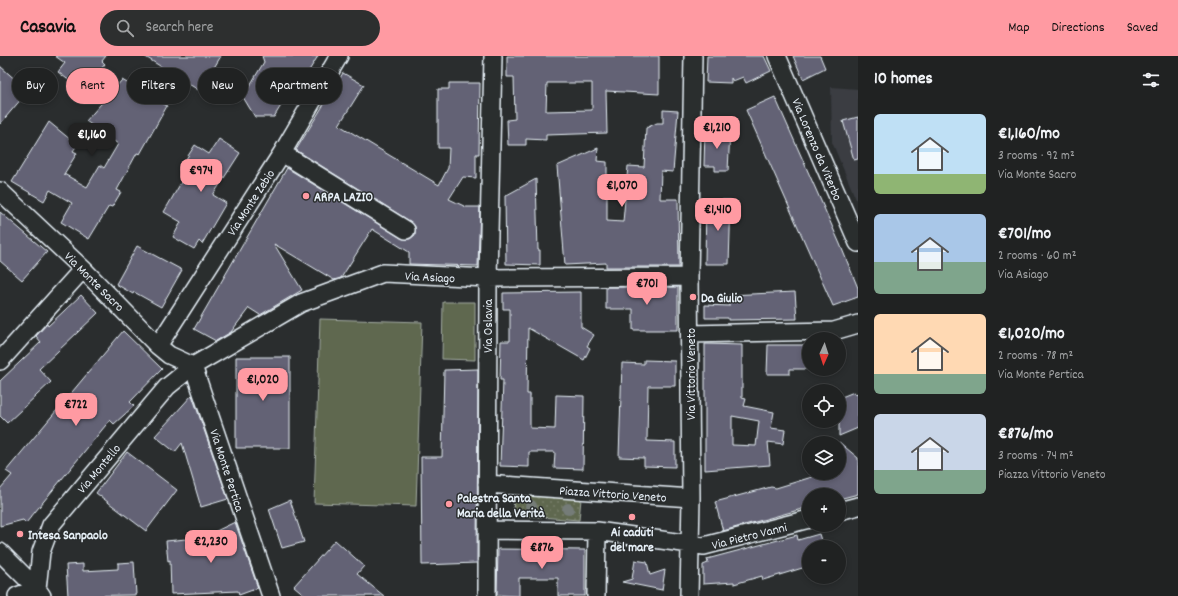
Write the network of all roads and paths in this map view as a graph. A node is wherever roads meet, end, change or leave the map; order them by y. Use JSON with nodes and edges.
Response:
{"nodes":[{"id":1,"x":339,"y":56,"type":"edge"},
{"id":2,"x":493,"y":56,"type":"edge"},
{"id":3,"x":693,"y":56,"type":"edge"},
{"id":4,"x":777,"y":56,"type":"edge"},
{"id":5,"x":282,"y":153,"type":"junction"},
{"id":6,"x":0,"y":191,"type":"edge"},
{"id":7,"x":406,"y":230,"type":"dead end"},
{"id":8,"x":858,"y":242,"type":"edge"},
{"id":9,"x":83,"y":269,"type":"junction"},
{"id":10,"x":689,"y":277,"type":"junction"},
{"id":11,"x":488,"y":278,"type":"junction"},
{"id":12,"x":858,"y":324,"type":"edge"},
{"id":13,"x":690,"y":334,"type":"junction"},
{"id":14,"x":158,"y":346,"type":"junction"},
{"id":15,"x":0,"y":361,"type":"edge"},
{"id":16,"x":193,"y":366,"type":"junction"},
{"id":17,"x":487,"y":484,"type":"junction"},
{"id":18,"x":691,"y":498,"type":"junction"},
{"id":19,"x":858,"y":506,"type":"edge"},
{"id":20,"x":846,"y":509,"type":"edge"},
{"id":21,"x":802,"y":521,"type":"edge"},
{"id":22,"x":487,"y":530,"type":"junction"},
{"id":23,"x":597,"y":531,"type":"junction"},
{"id":24,"x":689,"y":545,"type":"junction"},
{"id":25,"x":0,"y":552,"type":"edge"},
{"id":26,"x":40,"y":592,"type":"edge"},
{"id":27,"x":18,"y":596,"type":"edge"},
{"id":28,"x":271,"y":596,"type":"edge"},
{"id":29,"x":487,"y":596,"type":"edge"},
{"id":30,"x":596,"y":596,"type":"edge"},
{"id":31,"x":689,"y":596,"type":"edge"}],
"edges":[{"from":1,"to":5,"type":"street","name":"Via Monte Zebio"},
{"from":2,"to":11,"type":"street","name":"Via Oslavia"},
{"from":3,"to":10,"type":"street","name":"Via Vittorio Veneto"},
{"from":4,"to":8,"type":"street","name":"Via Lorenzo da Viterbo"},
{"from":5,"to":7,"type":"street"},
{"from":5,"to":14,"type":"street","name":"Via Monte Zebio"},
{"from":6,"to":9,"type":"street","name":"Via Monte Sacro"},
{"from":9,"to":14,"type":"street","name":"Via Monte Sacro"},
{"from":9,"to":15,"type":"street"},
{"from":10,"to":11,"type":"street","name":"Via Asiago"},
{"from":10,"to":13,"type":"street","name":"Via Vittorio Veneto"},
{"from":11,"to":16,"type":"street","name":"Via Asiago"},
{"from":11,"to":17,"type":"street","name":"Via Oslavia"},
{"from":12,"to":13,"type":"street"},
{"from":13,"to":18,"type":"street","name":"Via Vittorio Veneto"},
{"from":14,"to":16,"type":"street","name":"Via Monte Sacro"},
{"from":16,"to":26,"type":"street","name":"Via Montello"},
{"from":16,"to":28,"type":"street","name":"Via Monte Pertica"},
{"from":17,"to":18,"type":"street","name":"Piazza Vittorio Veneto"},
{"from":17,"to":22,"type":"street","name":"Via Oslavia"},
{"from":18,"to":24,"type":"street","name":"Via Vittorio Veneto"},
{"from":19,"to":20,"type":"street"},
{"from":21,"to":24,"type":"street","name":"Via Pietro Vanni"},
{"from":22,"to":23,"type":"street"},
{"from":22,"to":29,"type":"street","name":"Via Oslavia"},
{"from":23,"to":24,"type":"street"},
{"from":23,"to":30,"type":"street"},
{"from":24,"to":31,"type":"street","name":"Via Vittorio Veneto"},
{"from":25,"to":26,"type":"street"},
{"from":26,"to":27,"type":"street"}]}
